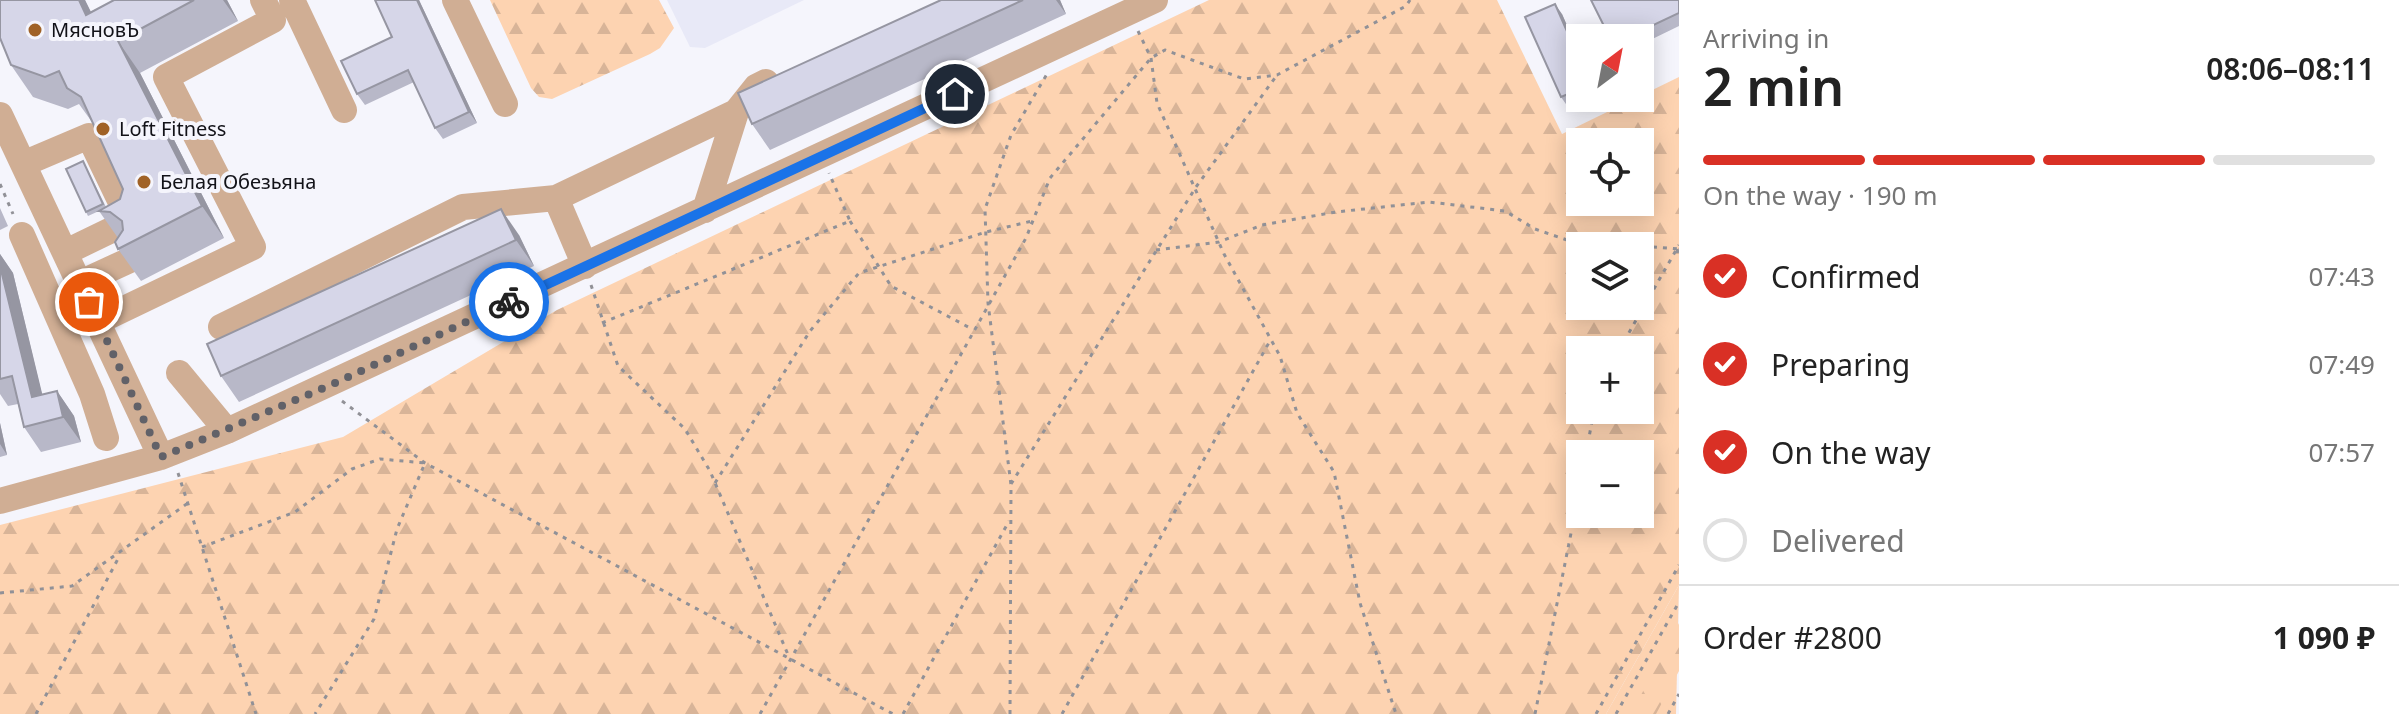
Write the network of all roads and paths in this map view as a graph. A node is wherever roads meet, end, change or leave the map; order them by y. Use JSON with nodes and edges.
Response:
{"nodes":[{"id":1,"x":263,"y":0,"type":"edge"},
{"id":2,"x":292,"y":0,"type":"edge"},
{"id":3,"x":455,"y":0,"type":"edge"},
{"id":4,"x":1155,"y":0,"type":"edge"},
{"id":5,"x":1410,"y":0,"type":"edge"},
{"id":6,"x":1129,"y":12,"type":"edge"},
{"id":7,"x":1061,"y":43,"type":"junction"},
{"id":8,"x":1151,"y":58,"type":"junction"},
{"id":9,"x":783,"y":74,"type":"edge"},
{"id":10,"x":1277,"y":75,"type":"junction"},
{"id":11,"x":505,"y":104,"type":"dead end"},
{"id":12,"x":344,"y":110,"type":"dead end"},
{"id":13,"x":736,"y":112,"type":"junction"},
{"id":14,"x":4,"y":131,"type":"edge"},
{"id":15,"x":821,"y":156,"type":"junction"},
{"id":16,"x":23,"y":164,"type":"junction"},
{"id":17,"x":0,"y":184,"type":"edge"},
{"id":18,"x":1196,"y":187,"type":"junction"},
{"id":19,"x":556,"y":198,"type":"junction"},
{"id":20,"x":705,"y":210,"type":"junction"},
{"id":21,"x":850,"y":221,"type":"junction"},
{"id":22,"x":1033,"y":221,"type":"junction"},
{"id":23,"x":51,"y":222,"type":"junction"},
{"id":24,"x":986,"y":232,"type":"junction"},
{"id":25,"x":11,"y":240,"type":"edge"},
{"id":26,"x":1219,"y":242,"type":"junction"},
{"id":27,"x":1678,"y":248,"type":"edge"},
{"id":28,"x":1156,"y":250,"type":"junction"},
{"id":29,"x":66,"y":252,"type":"junction"},
{"id":30,"x":1679,"y":258,"type":"edge"},
{"id":31,"x":130,"y":260,"type":"edge"},
{"id":32,"x":585,"y":266,"type":"junction"},
{"id":33,"x":879,"y":267,"type":"junction"},
{"id":34,"x":80,"y":283,"type":"junction"},
{"id":35,"x":988,"y":303,"type":"junction"},
{"id":36,"x":99,"y":321,"type":"junction"},
{"id":37,"x":602,"y":323,"type":"junction"},
{"id":38,"x":221,"y":327,"type":"dead end"},
{"id":39,"x":973,"y":330,"type":"junction"},
{"id":40,"x":1627,"y":336,"type":"edge"},
{"id":41,"x":1271,"y":339,"type":"junction"},
{"id":42,"x":179,"y":373,"type":"dead end"},
{"id":43,"x":344,"y":404,"type":"dead end"},
{"id":44,"x":227,"y":431,"type":"junction"},
{"id":45,"x":106,"y":438,"type":"dead end"},
{"id":46,"x":167,"y":455,"type":"junction"},
{"id":47,"x":425,"y":463,"type":"junction"},
{"id":48,"x":715,"y":483,"type":"junction"},
{"id":49,"x":1011,"y":485,"type":"junction"},
{"id":50,"x":0,"y":501,"type":"edge"},
{"id":51,"x":188,"y":503,"type":"junction"},
{"id":52,"x":1011,"y":518,"type":"junction"},
{"id":53,"x":1572,"y":528,"type":"edge"},
{"id":54,"x":202,"y":547,"type":"junction"},
{"id":55,"x":122,"y":552,"type":"junction"},
{"id":56,"x":1679,"y":565,"type":"edge"},
{"id":57,"x":0,"y":593,"type":"edge"},
{"id":58,"x":1679,"y":602,"type":"edge"},
{"id":59,"x":789,"y":658,"type":"junction"},
{"id":60,"x":1679,"y":694,"type":"edge"},
{"id":61,"x":36,"y":714,"type":"edge"},
{"id":62,"x":256,"y":714,"type":"edge"},
{"id":63,"x":315,"y":714,"type":"edge"},
{"id":64,"x":760,"y":714,"type":"edge"},
{"id":65,"x":893,"y":714,"type":"edge"},
{"id":66,"x":903,"y":714,"type":"edge"},
{"id":67,"x":1010,"y":714,"type":"edge"},
{"id":68,"x":1062,"y":714,"type":"edge"},
{"id":69,"x":1396,"y":714,"type":"edge"},
{"id":70,"x":1535,"y":714,"type":"edge"},
{"id":71,"x":1596,"y":714,"type":"edge"},
{"id":72,"x":1616,"y":714,"type":"edge"},
{"id":73,"x":1668,"y":714,"type":"edge"}],
"edges":[{"from":1,"to":36,"type":"street"},
{"from":2,"to":12,"type":"street"},
{"from":3,"to":11,"type":"street"},
{"from":4,"to":6,"type":"street"},
{"from":5,"to":10,"type":"path"},
{"from":6,"to":7,"type":"street"},
{"from":6,"to":8,"type":"path"},
{"from":7,"to":15,"type":"street"},
{"from":7,"to":24,"type":"path"},
{"from":8,"to":10,"type":"path"},
{"from":8,"to":18,"type":"path"},
{"from":8,"to":22,"type":"path"},
{"from":9,"to":13,"type":"street"},
{"from":10,"to":18,"type":"path"},
{"from":13,"to":19,"type":"street"},
{"from":13,"to":20,"type":"street"},
{"from":14,"to":16,"type":"street"},
{"from":15,"to":20,"type":"street"},
{"from":15,"to":21,"type":"path"},
{"from":16,"to":23,"type":"street"},
{"from":16,"to":29,"type":"street"},
{"from":17,"to":25,"type":"path"},
{"from":18,"to":26,"type":"path"},
{"from":18,"to":28,"type":"path"},
{"from":19,"to":32,"type":"street"},
{"from":19,"to":38,"type":"street"},
{"from":20,"to":32,"type":"street"},
{"from":21,"to":33,"type":"path"},
{"from":21,"to":37,"type":"path"},
{"from":22,"to":24,"type":"path"},
{"from":22,"to":35,"type":"path"},
{"from":23,"to":25,"type":"street"},
{"from":23,"to":29,"type":"street"},
{"from":24,"to":33,"type":"path"},
{"from":24,"to":35,"type":"path"},
{"from":25,"to":45,"type":"street"},
{"from":26,"to":27,"type":"path"},
{"from":26,"to":28,"type":"path"},
{"from":26,"to":41,"type":"path"},
{"from":27,"to":30,"type":"path"},
{"from":27,"to":40,"type":"path"},
{"from":28,"to":49,"type":"path"},
{"from":29,"to":34,"type":"street"},
{"from":31,"to":34,"type":"street"},
{"from":32,"to":37,"type":"path"},
{"from":32,"to":44,"type":"street"},
{"from":33,"to":39,"type":"path"},
{"from":33,"to":48,"type":"path"},
{"from":34,"to":36,"type":"street"},
{"from":35,"to":39,"type":"path"},
{"from":35,"to":49,"type":"path"},
{"from":36,"to":46,"type":"street"},
{"from":37,"to":48,"type":"path"},
{"from":39,"to":59,"type":"path"},
{"from":41,"to":68,"type":"path"},
{"from":41,"to":69,"type":"path"},
{"from":42,"to":44,"type":"street"},
{"from":43,"to":47,"type":"path"},
{"from":44,"to":46,"type":"street"},
{"from":46,"to":50,"type":"street"},
{"from":46,"to":51,"type":"path"},
{"from":47,"to":54,"type":"path"},
{"from":47,"to":59,"type":"path"},
{"from":47,"to":63,"type":"path"},
{"from":48,"to":59,"type":"path"},
{"from":49,"to":52,"type":"path"},
{"from":51,"to":54,"type":"path"},
{"from":51,"to":55,"type":"path"},
{"from":52,"to":66,"type":"path"},
{"from":52,"to":67,"type":"path"},
{"from":53,"to":70,"type":"path"},
{"from":54,"to":62,"type":"path"},
{"from":55,"to":57,"type":"path"},
{"from":55,"to":61,"type":"path"},
{"from":56,"to":71,"type":"path"},
{"from":58,"to":72,"type":"path"},
{"from":59,"to":64,"type":"path"},
{"from":59,"to":65,"type":"path"},
{"from":60,"to":73,"type":"path"}]}
